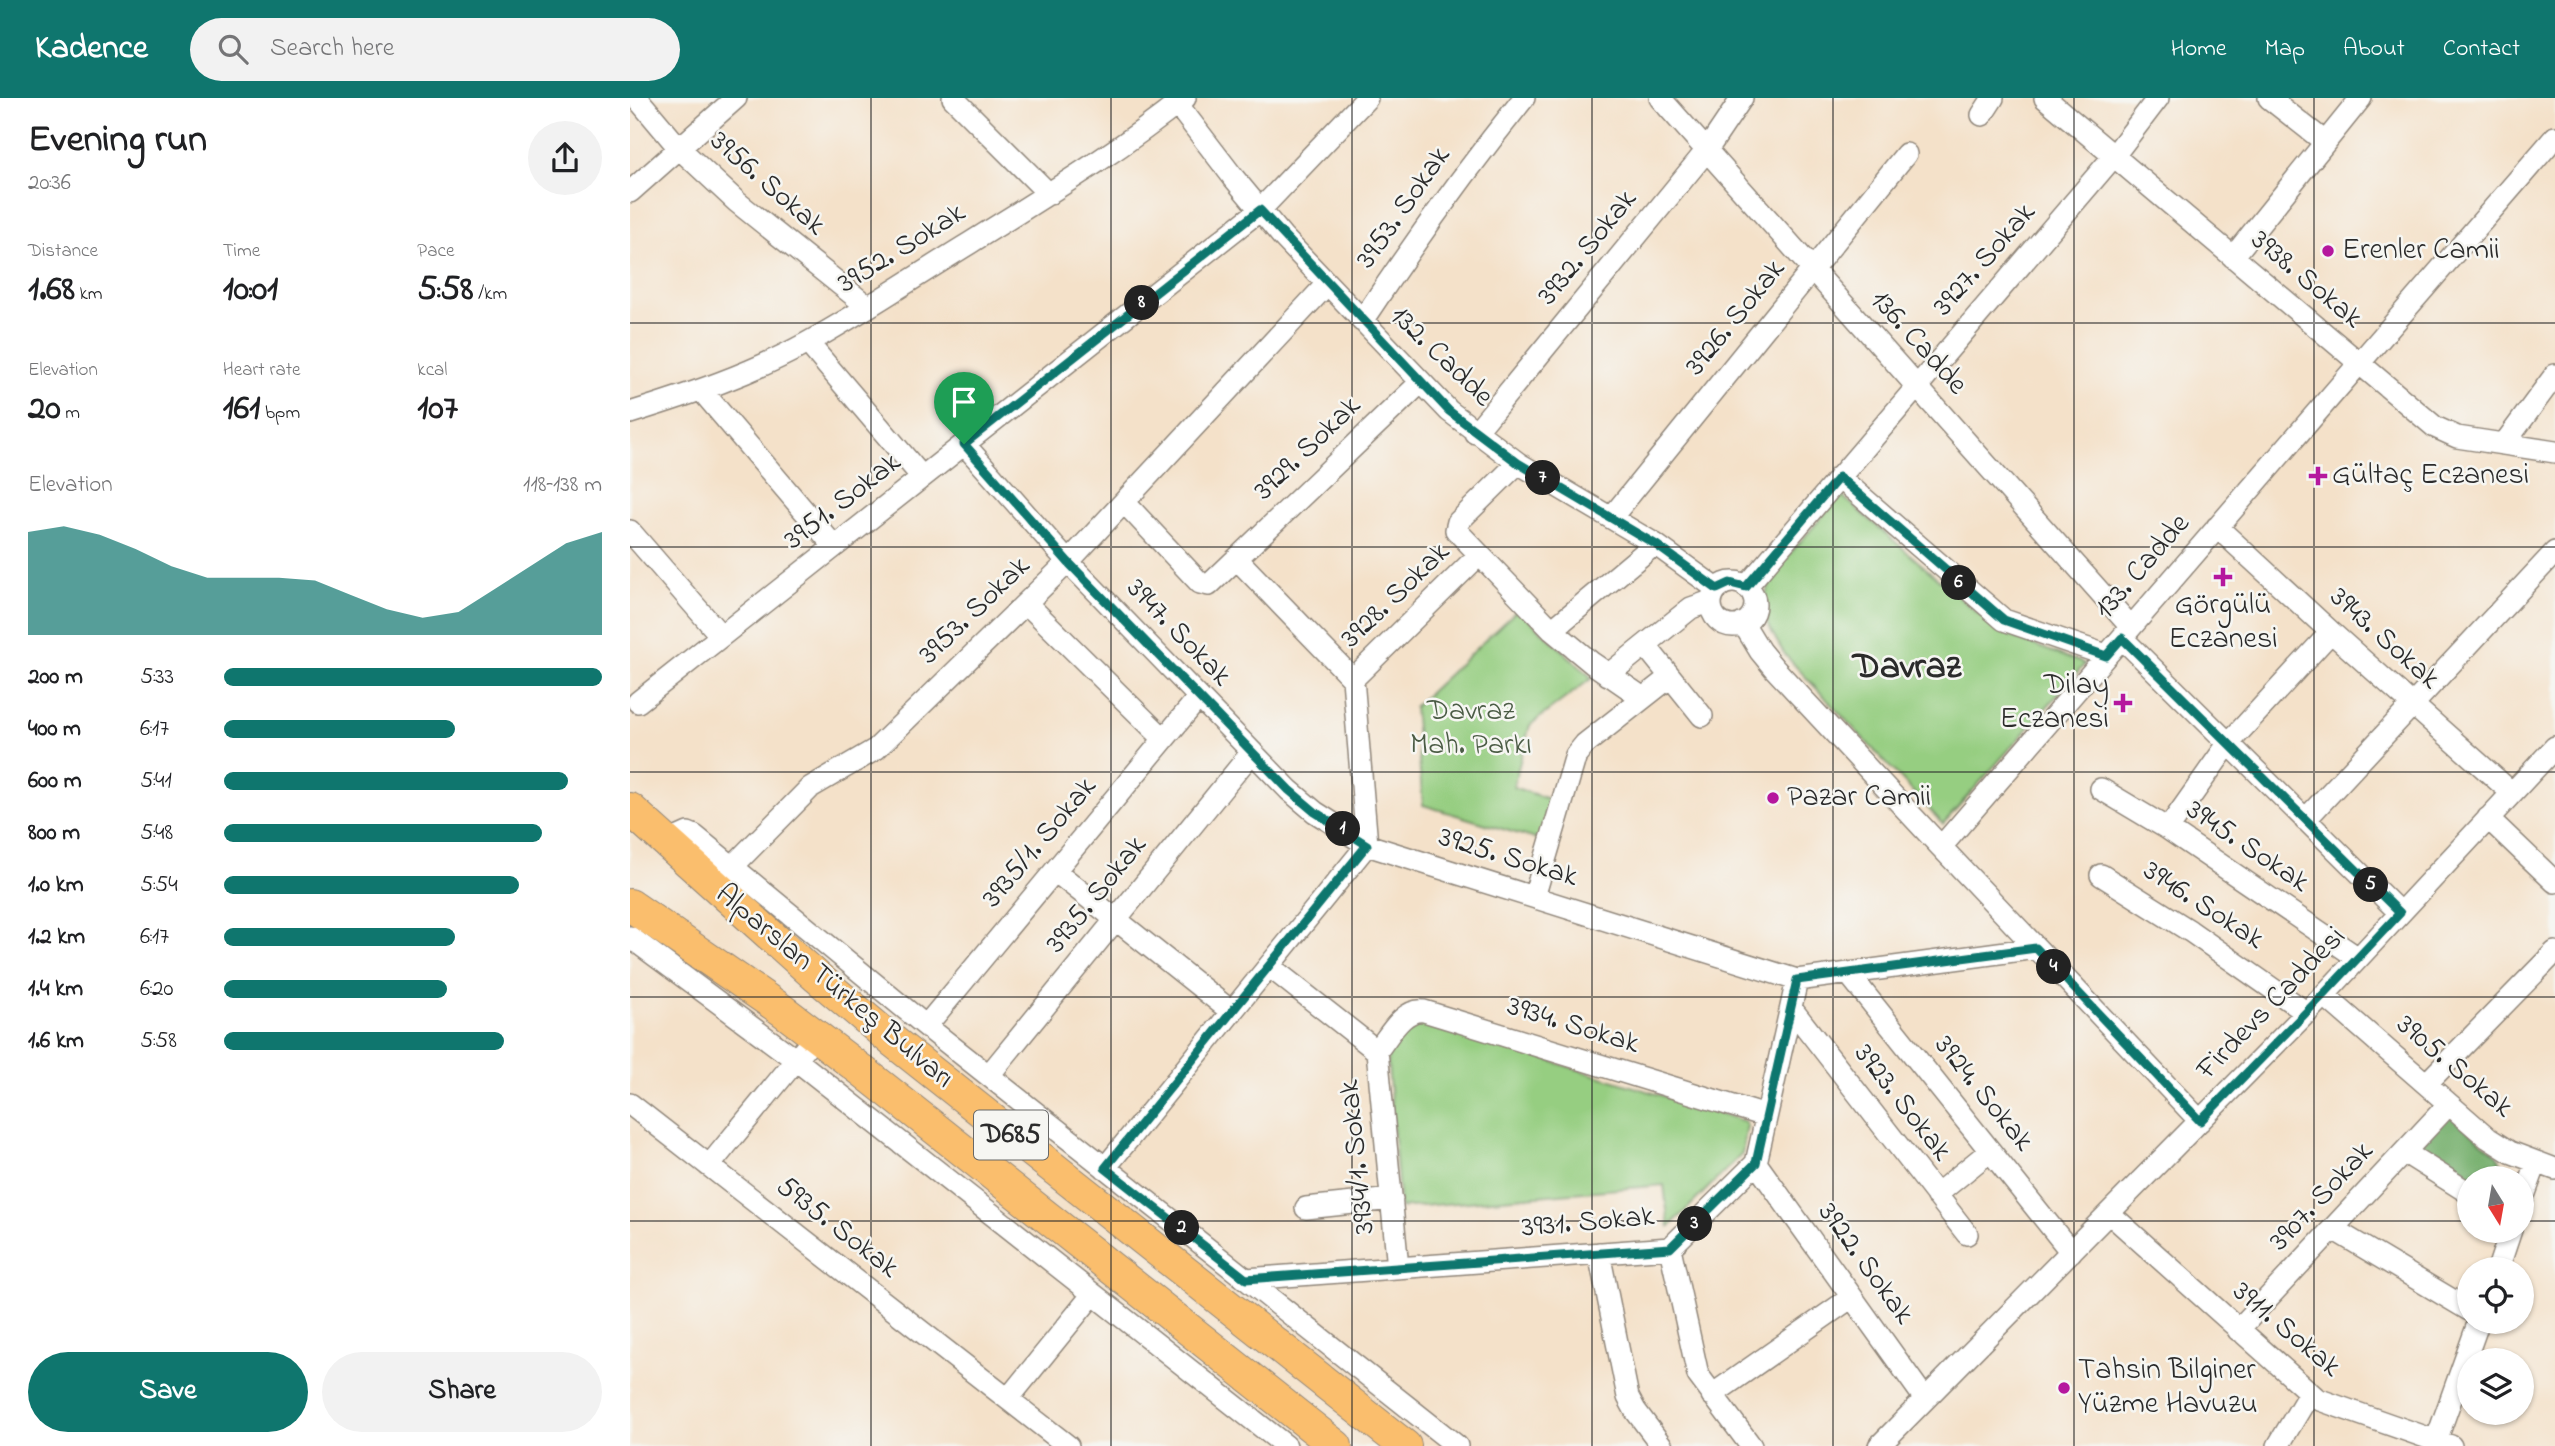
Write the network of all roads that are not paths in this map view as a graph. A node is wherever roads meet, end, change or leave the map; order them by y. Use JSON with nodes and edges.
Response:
{"nodes":[{"id":1,"x":637,"y":98,"type":"edge"},
{"id":2,"x":736,"y":98,"type":"edge"},
{"id":3,"x":953,"y":98,"type":"edge"},
{"id":4,"x":1367,"y":98,"type":"edge"},
{"id":5,"x":1524,"y":98,"type":"edge"},
{"id":6,"x":1660,"y":98,"type":"edge"},
{"id":7,"x":1742,"y":98,"type":"edge"},
{"id":8,"x":2045,"y":98,"type":"edge"},
{"id":9,"x":2158,"y":98,"type":"edge"},
{"id":10,"x":2269,"y":98,"type":"edge"},
{"id":11,"x":2361,"y":98,"type":"edge"},
{"id":12,"x":1181,"y":101,"type":"edge"},
{"id":13,"x":2555,"y":137,"type":"edge"},
{"id":14,"x":2325,"y":142,"type":"junction"},
{"id":15,"x":680,"y":148,"type":"junction"},
{"id":16,"x":1707,"y":150,"type":"junction"},
{"id":17,"x":1906,"y":154,"type":"dead end"},
{"id":18,"x":2113,"y":157,"type":"junction"},
{"id":19,"x":630,"y":192,"type":"edge"},
{"id":20,"x":1049,"y":194,"type":"junction"},
{"id":21,"x":1260,"y":210,"type":"junction"},
{"id":22,"x":2233,"y":257,"type":"junction"},
{"id":23,"x":1813,"y":270,"type":"junction"},
{"id":24,"x":1328,"y":284,"type":"junction"},
{"id":25,"x":867,"y":306,"type":"junction"},
{"id":26,"x":1362,"y":321,"type":"junction"},
{"id":27,"x":808,"y":342,"type":"junction"},
{"id":28,"x":2360,"y":363,"type":"junction"},
{"id":29,"x":2555,"y":375,"type":"edge"},
{"id":30,"x":1420,"y":383,"type":"junction"},
{"id":31,"x":1917,"y":386,"type":"junction"},
{"id":32,"x":702,"y":391,"type":"junction"},
{"id":33,"x":630,"y":413,"type":"edge"},
{"id":34,"x":1475,"y":433,"type":"junction"},
{"id":35,"x":964,"y":444,"type":"junction"},
{"id":36,"x":2504,"y":444,"type":"junction"},
{"id":37,"x":2555,"y":452,"type":"edge"},
{"id":38,"x":1518,"y":463,"type":"junction"},
{"id":39,"x":922,"y":477,"type":"junction"},
{"id":40,"x":1839,"y":477,"type":"junction"},
{"id":41,"x":1124,"y":502,"type":"junction"},
{"id":42,"x":1611,"y":519,"type":"junction"},
{"id":43,"x":2217,"y":527,"type":"junction"},
{"id":44,"x":630,"y":531,"type":"edge"},
{"id":45,"x":1655,"y":544,"type":"junction"},
{"id":46,"x":834,"y":546,"type":"junction"},
{"id":47,"x":2555,"y":552,"type":"edge"},
{"id":48,"x":1479,"y":555,"type":"junction"},
{"id":49,"x":1237,"y":559,"type":"junction"},
{"id":50,"x":1068,"y":562,"type":"junction"},
{"id":51,"x":1746,"y":587,"type":"junction"},
{"id":52,"x":1714,"y":595,"type":"junction"},
{"id":53,"x":1026,"y":603,"type":"junction"},
{"id":54,"x":1743,"y":623,"type":"junction"},
{"id":55,"x":1552,"y":630,"type":"junction"},
{"id":56,"x":2127,"y":632,"type":"junction"},
{"id":57,"x":2331,"y":632,"type":"junction"},
{"id":58,"x":721,"y":636,"type":"junction"},
{"id":59,"x":1645,"y":645,"type":"junction"},
{"id":60,"x":2106,"y":656,"type":"junction"},
{"id":61,"x":1608,"y":675,"type":"junction"},
{"id":62,"x":1670,"y":677,"type":"junction"},
{"id":63,"x":1353,"y":679,"type":"junction"},
{"id":64,"x":1199,"y":697,"type":"junction"},
{"id":65,"x":1643,"y":698,"type":"junction"},
{"id":66,"x":2413,"y":705,"type":"junction"},
{"id":67,"x":633,"y":709,"type":"edge"},
{"id":68,"x":1702,"y":716,"type":"dead end"},
{"id":69,"x":1164,"y":739,"type":"junction"},
{"id":70,"x":2228,"y":744,"type":"junction"},
{"id":71,"x":2555,"y":747,"type":"edge"},
{"id":72,"x":1252,"y":752,"type":"junction"},
{"id":73,"x":2101,"y":789,"type":"dead end"},
{"id":74,"x":2512,"y":793,"type":"junction"},
{"id":75,"x":630,"y":809,"type":"edge"},
{"id":76,"x":2488,"y":818,"type":"junction"},
{"id":77,"x":2305,"y":820,"type":"junction"},
{"id":78,"x":2168,"y":829,"type":"junction"},
{"id":79,"x":668,"y":842,"type":"junction"},
{"id":80,"x":1367,"y":845,"type":"junction"},
{"id":81,"x":1941,"y":847,"type":"junction"},
{"id":82,"x":732,"y":867,"type":"junction"},
{"id":83,"x":1055,"y":871,"type":"junction"},
{"id":84,"x":2101,"y":875,"type":"dead end"},
{"id":85,"x":2555,"y":882,"type":"edge"},
{"id":86,"x":1534,"y":897,"type":"junction"},
{"id":87,"x":630,"y":905,"type":"edge"},
{"id":88,"x":2400,"y":913,"type":"junction"},
{"id":89,"x":1116,"y":920,"type":"junction"},
{"id":90,"x":630,"y":937,"type":"edge"},
{"id":91,"x":2036,"y":948,"type":"junction"},
{"id":92,"x":2555,"y":952,"type":"edge"},
{"id":93,"x":2358,"y":958,"type":"junction"},
{"id":94,"x":1269,"y":966,"type":"junction"},
{"id":95,"x":1848,"y":973,"type":"junction"},
{"id":96,"x":1797,"y":980,"type":"junction"},
{"id":97,"x":2323,"y":995,"type":"junction"},
{"id":98,"x":1790,"y":1008,"type":"junction"},
{"id":99,"x":1232,"y":1012,"type":"junction"},
{"id":100,"x":2306,"y":1013,"type":"junction"},
{"id":101,"x":926,"y":1026,"type":"junction"},
{"id":102,"x":816,"y":1036,"type":"junction"},
{"id":103,"x":1377,"y":1051,"type":"junction"},
{"id":104,"x":796,"y":1060,"type":"junction"},
{"id":105,"x":989,"y":1075,"type":"junction"},
{"id":106,"x":2426,"y":1084,"type":"junction"},
{"id":107,"x":630,"y":1104,"type":"edge"},
{"id":108,"x":2449,"y":1104,"type":"junction"},
{"id":109,"x":1766,"y":1116,"type":"junction"},
{"id":110,"x":2200,"y":1121,"type":"junction"},
{"id":111,"x":1990,"y":1151,"type":"junction"},
{"id":112,"x":2404,"y":1152,"type":"junction"},
{"id":113,"x":1756,"y":1163,"type":"junction"},
{"id":114,"x":2545,"y":1166,"type":"edge"},
{"id":115,"x":709,"y":1167,"type":"junction"},
{"id":116,"x":1105,"y":1168,"type":"junction"},
{"id":117,"x":2534,"y":1183,"type":"edge"},
{"id":118,"x":2457,"y":1185,"type":"edge"},
{"id":119,"x":1936,"y":1195,"type":"junction"},
{"id":120,"x":1392,"y":1199,"type":"junction"},
{"id":121,"x":1306,"y":1208,"type":"dead end"},
{"id":122,"x":2109,"y":1213,"type":"junction"},
{"id":123,"x":2333,"y":1229,"type":"junction"},
{"id":124,"x":1966,"y":1234,"type":"dead end"},
{"id":125,"x":1670,"y":1248,"type":"junction"},
{"id":126,"x":2071,"y":1252,"type":"junction"},
{"id":127,"x":1599,"y":1253,"type":"junction"},
{"id":128,"x":1398,"y":1268,"type":"junction"},
{"id":129,"x":1246,"y":1279,"type":"junction"},
{"id":130,"x":1093,"y":1294,"type":"junction"},
{"id":131,"x":1852,"y":1297,"type":"junction"},
{"id":132,"x":2457,"y":1303,"type":"edge"},
{"id":133,"x":2238,"y":1330,"type":"junction"},
{"id":134,"x":2475,"y":1334,"type":"edge"},
{"id":135,"x":2309,"y":1394,"type":"junction"},
{"id":136,"x":1712,"y":1395,"type":"junction"},
{"id":137,"x":1008,"y":1399,"type":"junction"},
{"id":138,"x":1925,"y":1399,"type":"junction"},
{"id":139,"x":2444,"y":1443,"type":"edge"},
{"id":140,"x":1069,"y":1446,"type":"edge"},
{"id":141,"x":1286,"y":1446,"type":"edge"},
{"id":142,"x":1336,"y":1446,"type":"edge"},
{"id":143,"x":1405,"y":1446,"type":"edge"},
{"id":144,"x":1457,"y":1446,"type":"edge"},
{"id":145,"x":1662,"y":1446,"type":"edge"},
{"id":146,"x":1751,"y":1446,"type":"edge"},
{"id":147,"x":1879,"y":1446,"type":"edge"},
{"id":148,"x":2278,"y":1446,"type":"edge"}],
"edges":[{"from":1,"to":15,"type":"street","name":"3956. Sokak"},
{"from":2,"to":15,"type":"street"},
{"from":3,"to":20,"type":"street"},
{"from":4,"to":21,"type":"street","name":"3951. Sokak"},
{"from":5,"to":26,"type":"street","name":"3953. Sokak"},
{"from":6,"to":16,"type":"street","name":"136. Cadde"},
{"from":7,"to":16,"type":"street","name":"3932. Sokak"},
{"from":8,"to":18,"type":"street","name":"3938. Sokak"},
{"from":9,"to":18,"type":"street","name":"3927. Sokak"},
{"from":10,"to":14,"type":"street"},
{"from":11,"to":14,"type":"street"},
{"from":12,"to":20,"type":"street","name":"3952. Sokak"},
{"from":12,"to":21,"type":"street","name":"132. Cadde"},
{"from":13,"to":28,"type":"street","name":"133. Cadde"},
{"from":14,"to":22,"type":"street"},
{"from":15,"to":19,"type":"street"},
{"from":15,"to":25,"type":"street","name":"3956. Sokak"},
{"from":16,"to":23,"type":"street","name":"136. Cadde"},
{"from":16,"to":34,"type":"street","name":"3932. Sokak"},
{"from":17,"to":23,"type":"street","name":"3926. Sokak"},
{"from":18,"to":22,"type":"street","name":"3938. Sokak"},
{"from":18,"to":31,"type":"street","name":"3927. Sokak"},
{"from":20,"to":25,"type":"street","name":"3952. Sokak"},
{"from":21,"to":24,"type":"street","name":"132. Cadde"},
{"from":21,"to":35,"type":"street","name":"3951. Sokak"},
{"from":22,"to":28,"type":"street","name":"3938. Sokak"},
{"from":23,"to":31,"type":"street","name":"136. Cadde"},
{"from":23,"to":42,"type":"street","name":"3926. Sokak"},
{"from":24,"to":26,"type":"street","name":"132. Cadde"},
{"from":24,"to":41,"type":"street","name":"3953. Sokak"},
{"from":25,"to":27,"type":"street","name":"3952. Sokak"},
{"from":26,"to":30,"type":"street","name":"132. Cadde"},
{"from":27,"to":32,"type":"street","name":"3952. Sokak"},
{"from":27,"to":39,"type":"street"},
{"from":28,"to":36,"type":"street","name":"3938. Sokak"},
{"from":28,"to":43,"type":"street","name":"133. Cadde"},
{"from":29,"to":36,"type":"street"},
{"from":30,"to":34,"type":"street","name":"132. Cadde"},
{"from":30,"to":49,"type":"street","name":"3929. Sokak"},
{"from":31,"to":40,"type":"street","name":"3927. Sokak"},
{"from":31,"to":56,"type":"street","name":"136. Cadde"},
{"from":32,"to":33,"type":"street","name":"3952. Sokak"},
{"from":32,"to":46,"type":"street"},
{"from":34,"to":38,"type":"street","name":"132. Cadde"},
{"from":35,"to":39,"type":"street","name":"3951. Sokak"},
{"from":35,"to":50,"type":"street","name":"3947. Sokak"},
{"from":36,"to":37,"type":"street","name":"3938. Sokak"},
{"from":38,"to":42,"type":"street","name":"132. Cadde"},
{"from":38,"to":48,"type":"street","name":"3928. Sokak"},
{"from":39,"to":46,"type":"street","name":"3951. Sokak"},
{"from":40,"to":51,"type":"street","name":"3927. Sokak"},
{"from":40,"to":60,"type":"street"},
{"from":41,"to":49,"type":"street","name":"3929. Sokak"},
{"from":41,"to":50,"type":"street","name":"3953. Sokak"},
{"from":42,"to":45,"type":"street","name":"132. Cadde"},
{"from":43,"to":56,"type":"street","name":"133. Cadde"},
{"from":43,"to":57,"type":"street","name":"3943. Sokak"},
{"from":44,"to":58,"type":"street"},
{"from":45,"to":52,"type":"street","name":"132. Cadde"},
{"from":45,"to":55,"type":"street"},
{"from":46,"to":58,"type":"street","name":"3951. Sokak"},
{"from":47,"to":66,"type":"street"},
{"from":48,"to":55,"type":"street","name":"3928. Sokak"},
{"from":48,"to":63,"type":"street","name":"3928. Sokak"},
{"from":49,"to":63,"type":"street"},
{"from":50,"to":53,"type":"street","name":"3953. Sokak"},
{"from":50,"to":64,"type":"street","name":"3947. Sokak"},
{"from":51,"to":52,"type":"street"},
{"from":51,"to":54,"type":"street"},
{"from":52,"to":54,"type":"street"},
{"from":52,"to":59,"type":"street"},
{"from":53,"to":69,"type":"street"},
{"from":53,"to":82,"type":"street","name":"3953. Sokak"},
{"from":54,"to":81,"type":"street"},
{"from":55,"to":61,"type":"street","name":"3928. Sokak"},
{"from":56,"to":60,"type":"street","name":"133. Cadde"},
{"from":56,"to":70,"type":"street","name":"136. Cadde"},
{"from":57,"to":66,"type":"street","name":"3943. Sokak"},
{"from":57,"to":70,"type":"street"},
{"from":58,"to":67,"type":"street","name":"3951. Sokak"},
{"from":59,"to":61,"type":"street"},
{"from":59,"to":62,"type":"street"},
{"from":60,"to":81,"type":"street","name":"133. Cadde"},
{"from":61,"to":65,"type":"street","name":"3928. Sokak"},
{"from":62,"to":65,"type":"street"},
{"from":62,"to":68,"type":"street"},
{"from":63,"to":80,"type":"street","name":"3928. Sokak"},
{"from":64,"to":69,"type":"street","name":"3935/1. Sokak"},
{"from":64,"to":72,"type":"street","name":"3947. Sokak"},
{"from":65,"to":86,"type":"street"},
{"from":66,"to":74,"type":"street","name":"3943. Sokak"},
{"from":66,"to":77,"type":"street"},
{"from":69,"to":83,"type":"street","name":"3935/1. Sokak"},
{"from":70,"to":77,"type":"street","name":"136. Cadde"},
{"from":70,"to":78,"type":"street"},
{"from":71,"to":74,"type":"street","name":"Firdevs Caddesi"},
{"from":72,"to":80,"type":"street","name":"3947. Sokak"},
{"from":72,"to":89,"type":"street","name":"3935. Sokak"},
{"from":73,"to":78,"type":"street","name":"3945. Sokak"},
{"from":74,"to":76,"type":"street","name":"Firdevs Caddesi"},
{"from":75,"to":79,"type":"highway","name":"Alparslan Türkeş Bulvarı","number":"D685"},
{"from":76,"to":85,"type":"street"},
{"from":76,"to":88,"type":"street","name":"Firdevs Caddesi"},
{"from":77,"to":88,"type":"street","name":"136. Cadde"},
{"from":78,"to":93,"type":"street","name":"3945. Sokak"},
{"from":79,"to":82,"type":"street"},
{"from":79,"to":143,"type":"highway","name":"Alparslan Türkeş Bulvarı","number":"D685"},
{"from":80,"to":86,"type":"street","name":"3925. Sokak"},
{"from":80,"to":94,"type":"street"},
{"from":81,"to":91,"type":"street"},
{"from":82,"to":101,"type":"street"},
{"from":83,"to":89,"type":"street"},
{"from":83,"to":101,"type":"street","name":"3935/1. Sokak"},
{"from":84,"to":100,"type":"street","name":"3946. Sokak"},
{"from":86,"to":96,"type":"street","name":"3925. Sokak"},
{"from":87,"to":102,"type":"highway","name":"Alparslan Türkeş Bulvarı","number":"D685"},
{"from":88,"to":93,"type":"street","name":"Firdevs Caddesi"},
{"from":89,"to":99,"type":"street"},
{"from":89,"to":105,"type":"street","name":"3935. Sokak"},
{"from":90,"to":104,"type":"street"},
{"from":91,"to":95,"type":"street","name":"3925. Sokak"},
{"from":91,"to":110,"type":"street"},
{"from":92,"to":106,"type":"street"},
{"from":93,"to":97,"type":"street","name":"Firdevs Caddesi"},
{"from":94,"to":99,"type":"street"},
{"from":94,"to":103,"type":"street","name":"3934/1. Sokak"},
{"from":95,"to":96,"type":"street","name":"3925. Sokak"},
{"from":95,"to":111,"type":"street","name":"3924. Sokak"},
{"from":96,"to":98,"type":"street"},
{"from":97,"to":100,"type":"street","name":"Firdevs Caddesi"},
{"from":97,"to":106,"type":"street","name":"3905. Sokak"},
{"from":98,"to":109,"type":"street"},
{"from":98,"to":119,"type":"street","name":"3923. Sokak"},
{"from":99,"to":116,"type":"street"},
{"from":100,"to":110,"type":"street","name":"Firdevs Caddesi"},
{"from":101,"to":105,"type":"street"},
{"from":102,"to":104,"type":"street"},
{"from":102,"to":142,"type":"highway","name":"Alparslan Türkeş Bulvarı","number":"D685"},
{"from":103,"to":109,"type":"street","name":"3934. Sokak"},
{"from":103,"to":120,"type":"street","name":"3934/1. Sokak"},
{"from":104,"to":115,"type":"street"},
{"from":104,"to":130,"type":"street"},
{"from":105,"to":116,"type":"street"},
{"from":106,"to":108,"type":"street","name":"3905. Sokak"},
{"from":107,"to":115,"type":"street","name":"5935. Sokak"},
{"from":108,"to":112,"type":"street","name":"3907. Sokak"},
{"from":108,"to":114,"type":"street","name":"3905. Sokak"},
{"from":109,"to":113,"type":"street"},
{"from":110,"to":122,"type":"street","name":"Firdevs Caddesi"},
{"from":111,"to":119,"type":"street"},
{"from":111,"to":126,"type":"street","name":"3924. Sokak"},
{"from":112,"to":118,"type":"street"},
{"from":112,"to":123,"type":"street","name":"3907. Sokak"},
{"from":113,"to":125,"type":"street","name":"3931. Sokak"},
{"from":113,"to":131,"type":"street","name":"3922. Sokak"},
{"from":114,"to":117,"type":"street"},
{"from":115,"to":137,"type":"street","name":"5935. Sokak"},
{"from":116,"to":129,"type":"street"},
{"from":119,"to":124,"type":"street","name":"3923. Sokak"},
{"from":120,"to":121,"type":"street"},
{"from":120,"to":128,"type":"street","name":"3934/1. Sokak"},
{"from":122,"to":126,"type":"street","name":"Firdevs Caddesi"},
{"from":122,"to":133,"type":"street","name":"3911. Sokak"},
{"from":123,"to":132,"type":"street"},
{"from":123,"to":133,"type":"street","name":"3907. Sokak"},
{"from":125,"to":127,"type":"street","name":"3931. Sokak"},
{"from":125,"to":136,"type":"street"},
{"from":126,"to":138,"type":"street","name":"Firdevs Caddesi"},
{"from":127,"to":128,"type":"street","name":"3931. Sokak"},
{"from":127,"to":145,"type":"street"},
{"from":128,"to":129,"type":"street","name":"3931. Sokak"},
{"from":129,"to":144,"type":"street"},
{"from":130,"to":137,"type":"street"},
{"from":130,"to":141,"type":"street"},
{"from":131,"to":136,"type":"street"},
{"from":131,"to":138,"type":"street","name":"3922. Sokak"},
{"from":133,"to":135,"type":"street","name":"3911. Sokak"},
{"from":134,"to":139,"type":"street"},
{"from":135,"to":139,"type":"street","name":"3911. Sokak"},
{"from":135,"to":148,"type":"street"},
{"from":136,"to":146,"type":"street"},
{"from":137,"to":140,"type":"street","name":"5935. Sokak"},
{"from":138,"to":147,"type":"street","name":"Firdevs Caddesi"}]}
